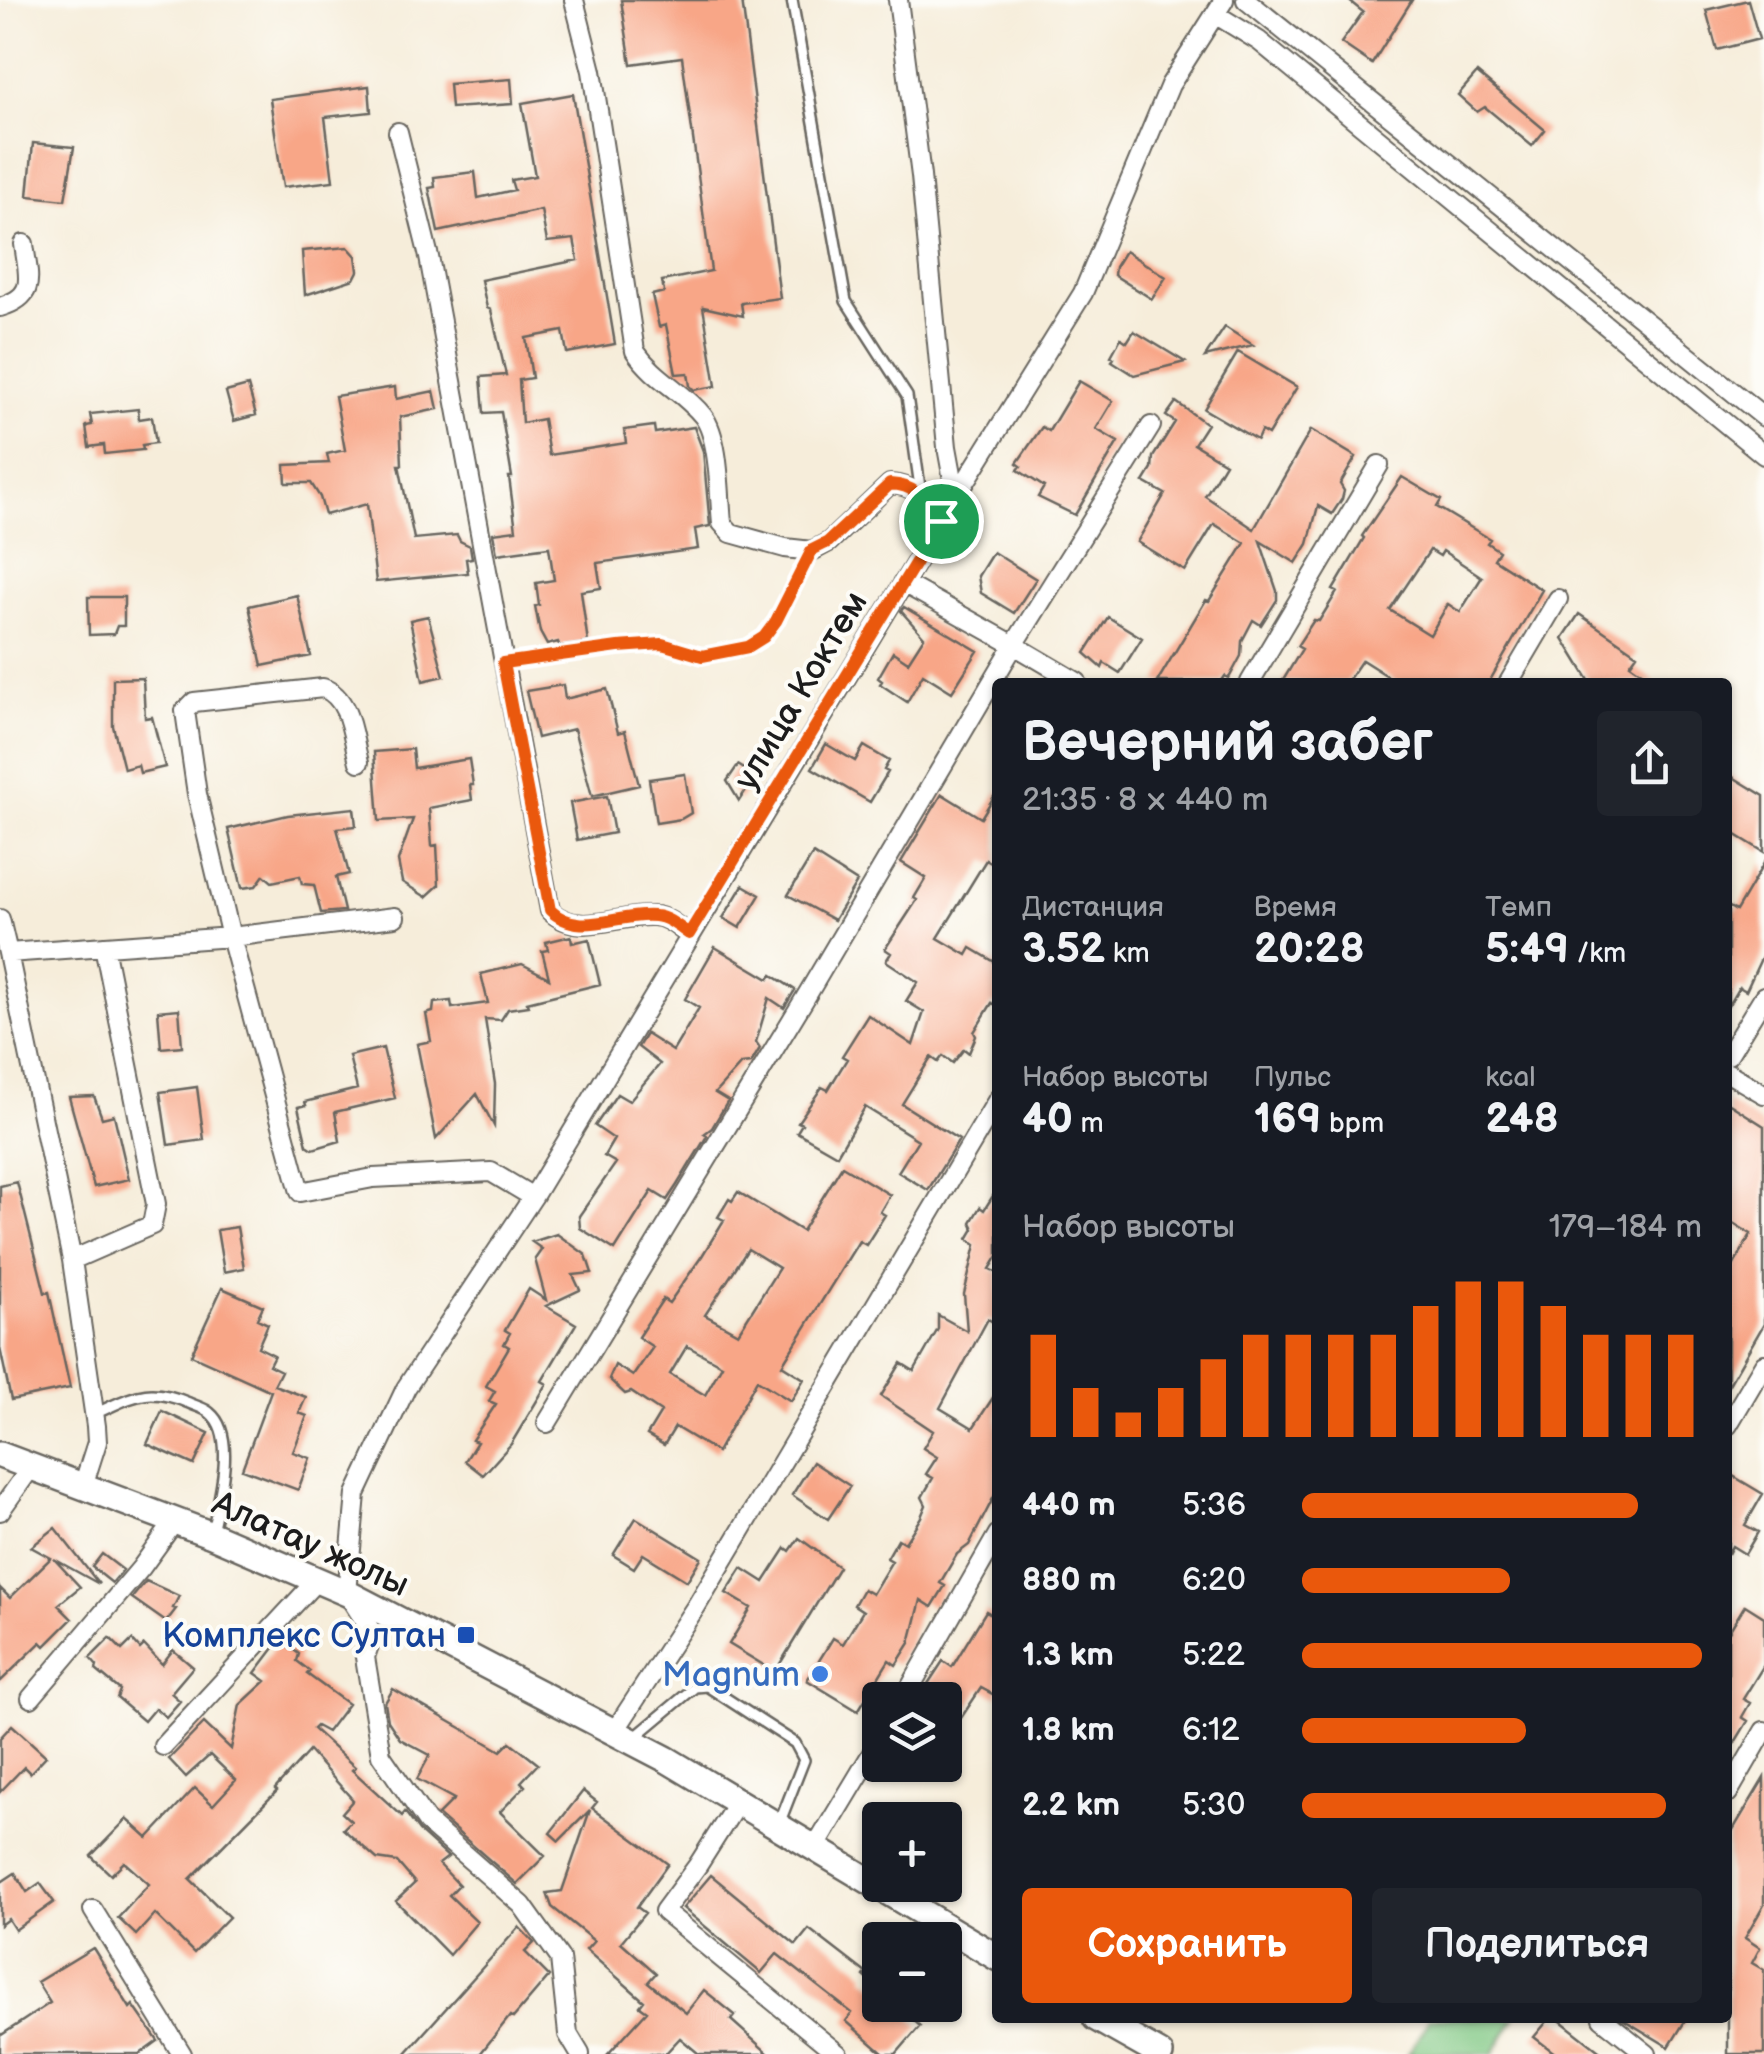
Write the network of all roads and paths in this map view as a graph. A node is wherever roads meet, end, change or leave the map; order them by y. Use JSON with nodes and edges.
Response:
{"nodes":[{"id":1,"x":574,"y":0,"type":"edge"},
{"id":2,"x":792,"y":0,"type":"edge"},
{"id":3,"x":898,"y":0,"type":"edge"},
{"id":4,"x":1246,"y":0,"type":"edge"},
{"id":5,"x":1219,"y":7,"type":"edge"},
{"id":6,"x":398,"y":132,"type":"dead end"},
{"id":7,"x":24,"y":244,"type":"dead end"},
{"id":8,"x":0,"y":307,"type":"edge"},
{"id":9,"x":1764,"y":417,"type":"edge"},
{"id":10,"x":1151,"y":426,"type":"dead end"},
{"id":11,"x":1764,"y":455,"type":"edge"},
{"id":12,"x":1380,"y":465,"type":"dead end"},
{"id":13,"x":921,"y":494,"type":"junction"},
{"id":14,"x":956,"y":496,"type":"junction"},
{"id":15,"x":941,"y":521,"type":"junction"},
{"id":16,"x":812,"y":550,"type":"junction"},
{"id":17,"x":903,"y":583,"type":"junction"},
{"id":18,"x":1558,"y":600,"type":"dead end"},
{"id":19,"x":1014,"y":646,"type":"junction"},
{"id":20,"x":503,"y":663,"type":"junction"},
{"id":21,"x":995,"y":678,"type":"edge"},
{"id":22,"x":1070,"y":678,"type":"edge"},
{"id":23,"x":1252,"y":678,"type":"edge"},
{"id":24,"x":1511,"y":678,"type":"edge"},
{"id":25,"x":992,"y":683,"type":"edge"},
{"id":26,"x":359,"y":762,"type":"dead end"},
{"id":27,"x":395,"y":917,"type":"dead end"},
{"id":28,"x":0,"y":918,"type":"edge"},
{"id":29,"x":689,"y":934,"type":"junction"},
{"id":30,"x":230,"y":936,"type":"junction"},
{"id":31,"x":104,"y":946,"type":"junction"},
{"id":32,"x":8,"y":953,"type":"junction"},
{"id":33,"x":1764,"y":996,"type":"edge"},
{"id":34,"x":1732,"y":1049,"type":"edge"},
{"id":35,"x":1732,"y":1074,"type":"edge"},
{"id":36,"x":1764,"y":1094,"type":"edge"},
{"id":37,"x":992,"y":1108,"type":"edge"},
{"id":38,"x":533,"y":1197,"type":"junction"},
{"id":39,"x":72,"y":1260,"type":"junction"},
{"id":40,"x":1764,"y":1364,"type":"edge"},
{"id":41,"x":93,"y":1414,"type":"junction"},
{"id":42,"x":1732,"y":1418,"type":"edge"},
{"id":43,"x":547,"y":1423,"type":"dead end"},
{"id":44,"x":0,"y":1455,"type":"edge"},
{"id":45,"x":32,"y":1466,"type":"junction"},
{"id":46,"x":83,"y":1486,"type":"junction"},
{"id":47,"x":0,"y":1511,"type":"edge"},
{"id":48,"x":175,"y":1521,"type":"junction"},
{"id":49,"x":212,"y":1535,"type":"junction"},
{"id":50,"x":992,"y":1544,"type":"edge"},
{"id":51,"x":317,"y":1580,"type":"junction"},
{"id":52,"x":347,"y":1593,"type":"junction"},
{"id":53,"x":912,"y":1682,"type":"edge"},
{"id":54,"x":31,"y":1698,"type":"dead end"},
{"id":55,"x":1764,"y":1731,"type":"edge"},
{"id":56,"x":622,"y":1736,"type":"junction"},
{"id":57,"x":163,"y":1746,"type":"dead end"},
{"id":58,"x":862,"y":1769,"type":"edge"},
{"id":59,"x":1732,"y":1786,"type":"edge"},
{"id":60,"x":738,"y":1802,"type":"junction"},
{"id":61,"x":778,"y":1826,"type":"junction"},
{"id":62,"x":814,"y":1848,"type":"junction"},
{"id":63,"x":93,"y":1910,"type":"dead end"},
{"id":64,"x":992,"y":1954,"type":"edge"},
{"id":65,"x":1105,"y":2023,"type":"edge"},
{"id":66,"x":1608,"y":2023,"type":"edge"},
{"id":67,"x":182,"y":2054,"type":"edge"},
{"id":68,"x":580,"y":2054,"type":"edge"},
{"id":69,"x":838,"y":2054,"type":"edge"},
{"id":70,"x":1160,"y":2054,"type":"edge"},
{"id":71,"x":1648,"y":2054,"type":"edge"}],
"edges":[{"from":1,"to":16,"type":"street"},
{"from":2,"to":13,"type":"lane"},
{"from":3,"to":14,"type":"street"},
{"from":4,"to":9,"type":"street"},
{"from":5,"to":11,"type":"street"},
{"from":5,"to":14,"type":"street","name":"улица Коктем"},
{"from":6,"to":20,"type":"street"},
{"from":7,"to":8,"type":"street"},
{"from":10,"to":19,"type":"street"},
{"from":12,"to":23,"type":"street"},
{"from":13,"to":15,"type":"street"},
{"from":13,"to":16,"type":"street"},
{"from":14,"to":15,"type":"street","name":"улица Коктем"},
{"from":15,"to":17,"type":"street","name":"улица Коктем"},
{"from":16,"to":20,"type":"lane"},
{"from":17,"to":19,"type":"street"},
{"from":17,"to":29,"type":"street","name":"улица Коктем"},
{"from":18,"to":24,"type":"street"},
{"from":19,"to":21,"type":"street"},
{"from":19,"to":22,"type":"street"},
{"from":20,"to":29,"type":"street"},
{"from":25,"to":43,"type":"street"},
{"from":26,"to":30,"type":"street"},
{"from":27,"to":30,"type":"street"},
{"from":28,"to":32,"type":"street"},
{"from":29,"to":38,"type":"street","name":"улица Коктем"},
{"from":30,"to":31,"type":"street"},
{"from":30,"to":38,"type":"street"},
{"from":31,"to":32,"type":"street"},
{"from":31,"to":39,"type":"street"},
{"from":32,"to":39,"type":"street"},
{"from":33,"to":34,"type":"street"},
{"from":35,"to":36,"type":"street"},
{"from":37,"to":56,"type":"street"},
{"from":38,"to":52,"type":"street","name":"улица Коктем"},
{"from":39,"to":41,"type":"street"},
{"from":40,"to":42,"type":"street"},
{"from":41,"to":46,"type":"street"},
{"from":41,"to":49,"type":"lane"},
{"from":44,"to":45,"type":"main road","name":"Алатау жолы"},
{"from":45,"to":46,"type":"main road","name":"Алатау жолы"},
{"from":45,"to":47,"type":"street"},
{"from":46,"to":48,"type":"main road","name":"Алатау жолы"},
{"from":48,"to":49,"type":"main road","name":"Алатау жолы"},
{"from":48,"to":54,"type":"street"},
{"from":49,"to":51,"type":"main road","name":"Алатау жолы"},
{"from":50,"to":53,"type":"street"},
{"from":51,"to":52,"type":"main road","name":"Алатау жолы"},
{"from":51,"to":57,"type":"street"},
{"from":52,"to":56,"type":"main road","name":"Алатау жолы"},
{"from":52,"to":68,"type":"street"},
{"from":55,"to":59,"type":"street"},
{"from":56,"to":60,"type":"main road","name":"Алатау жолы"},
{"from":56,"to":61,"type":"lane"},
{"from":58,"to":62,"type":"street"},
{"from":60,"to":61,"type":"main road","name":"Алатау жолы"},
{"from":60,"to":69,"type":"street"},
{"from":61,"to":62,"type":"main road","name":"Алатау жолы"},
{"from":62,"to":64,"type":"main road","name":"Алатау жолы"},
{"from":63,"to":67,"type":"street"},
{"from":65,"to":70,"type":"main road"},
{"from":66,"to":71,"type":"street"}]}
